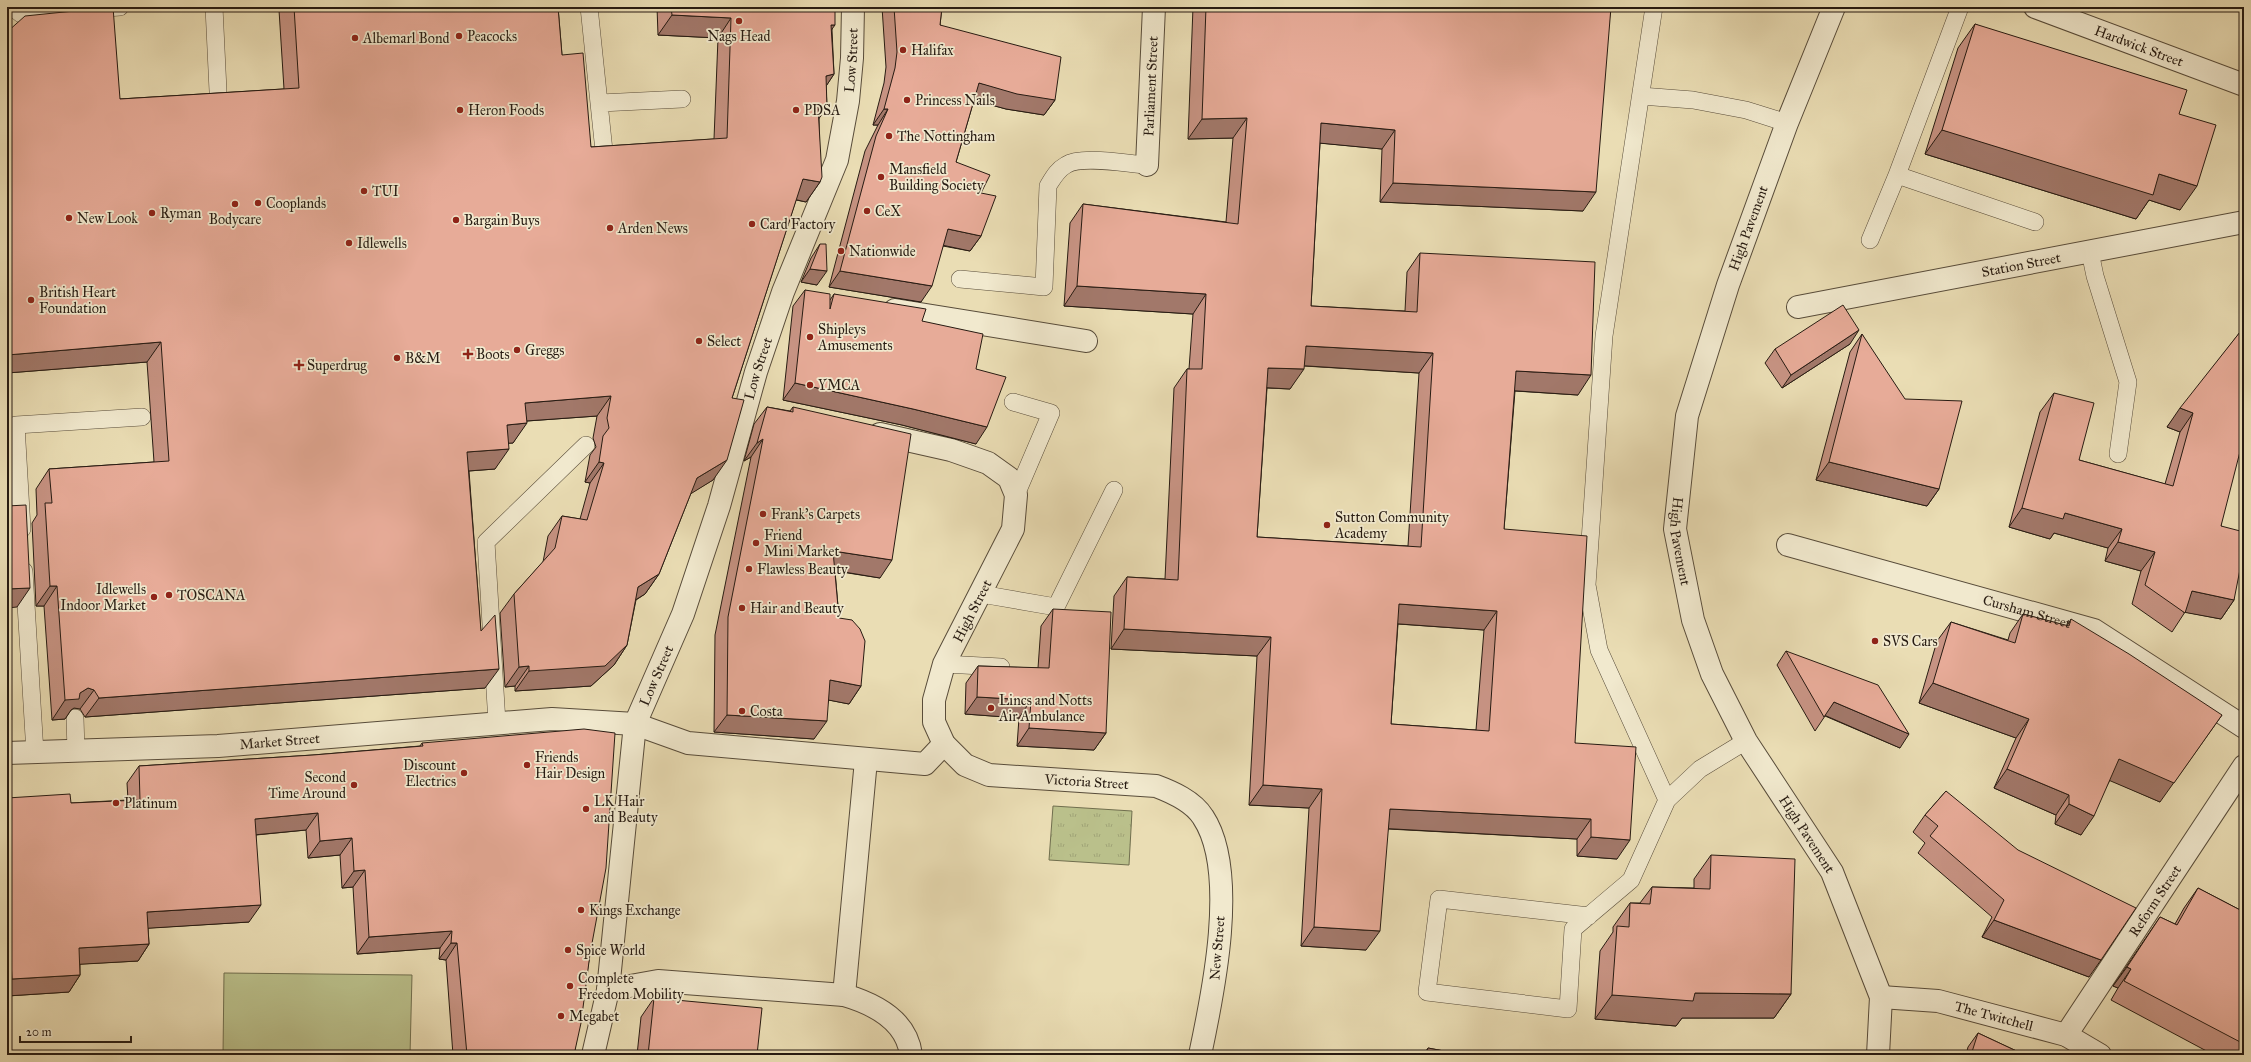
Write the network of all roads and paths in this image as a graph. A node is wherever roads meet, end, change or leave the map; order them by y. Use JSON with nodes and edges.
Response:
{"nodes":[{"id":1,"x":12,"y":7,"type":"edge"},
{"id":2,"x":120,"y":7,"type":"edge"},
{"id":3,"x":214,"y":7,"type":"edge"},
{"id":4,"x":589,"y":7,"type":"edge"},
{"id":5,"x":853,"y":7,"type":"edge"},
{"id":6,"x":1154,"y":7,"type":"edge"},
{"id":7,"x":1654,"y":7,"type":"edge"},
{"id":8,"x":1834,"y":7,"type":"edge"},
{"id":9,"x":1960,"y":7,"type":"edge"},
{"id":10,"x":2035,"y":7,"type":"edge"},
{"id":11,"x":2244,"y":85,"type":"edge"},
{"id":12,"x":218,"y":91,"type":"edge"},
{"id":13,"x":1641,"y":96,"type":"junction"},
{"id":14,"x":682,"y":99,"type":"dead end"},
{"id":15,"x":600,"y":103,"type":"junction"},
{"id":16,"x":1787,"y":123,"type":"junction"},
{"id":17,"x":604,"y":151,"type":"edge"},
{"id":18,"x":1147,"y":165,"type":"joint"},
{"id":19,"x":1897,"y":175,"type":"junction"},
{"id":20,"x":2035,"y":222,"type":"dead end"},
{"id":21,"x":2244,"y":222,"type":"edge"},
{"id":22,"x":1870,"y":240,"type":"dead end"},
{"id":23,"x":2090,"y":252,"type":"junction"},
{"id":24,"x":960,"y":278,"type":"dead end"},
{"id":25,"x":783,"y":292,"type":"junction"},
{"id":26,"x":807,"y":296,"type":"edge"},
{"id":27,"x":876,"y":307,"type":"edge"},
{"id":28,"x":1798,"y":307,"type":"dead end"},
{"id":29,"x":1086,"y":341,"type":"dead end"},
{"id":30,"x":1013,"y":402,"type":"dead end"},
{"id":31,"x":142,"y":417,"type":"dead end"},
{"id":32,"x":857,"y":429,"type":"edge"},
{"id":33,"x":586,"y":445,"type":"dead end"},
{"id":34,"x":2118,"y":454,"type":"dead end"},
{"id":35,"x":1013,"y":487,"type":"junction"},
{"id":36,"x":1114,"y":490,"type":"dead end"},
{"id":37,"x":1788,"y":545,"type":"dead end"},
{"id":38,"x":980,"y":594,"type":"junction"},
{"id":39,"x":944,"y":664,"type":"junction"},
{"id":40,"x":1015,"y":668,"type":"edge"},
{"id":41,"x":75,"y":718,"type":"edge"},
{"id":42,"x":497,"y":723,"type":"junction"},
{"id":43,"x":635,"y":724,"type":"junction"},
{"id":44,"x":2244,"y":727,"type":"edge"},
{"id":45,"x":1746,"y":741,"type":"junction"},
{"id":46,"x":944,"y":744,"type":"junction"},
{"id":47,"x":76,"y":751,"type":"junction"},
{"id":48,"x":7,"y":753,"type":"edge"},
{"id":49,"x":34,"y":753,"type":"junction"},
{"id":50,"x":866,"y":760,"type":"junction"},
{"id":51,"x":2244,"y":766,"type":"edge"},
{"id":52,"x":1667,"y":800,"type":"junction"},
{"id":53,"x":1215,"y":841,"type":"joint"},
{"id":54,"x":1589,"y":916,"type":"junction"},
{"id":55,"x":608,"y":990,"type":"junction"},
{"id":56,"x":844,"y":996,"type":"junction"},
{"id":57,"x":1881,"y":997,"type":"junction"},
{"id":58,"x":2066,"y":1035,"type":"junction"},
{"id":59,"x":593,"y":1055,"type":"edge"},
{"id":60,"x":911,"y":1055,"type":"edge"},
{"id":61,"x":1200,"y":1055,"type":"edge"},
{"id":62,"x":1878,"y":1055,"type":"edge"},
{"id":63,"x":2100,"y":1055,"type":"edge"}],
"edges":[{"from":1,"to":2,"type":"lane"},
{"from":3,"to":12,"type":"lane"},
{"from":4,"to":15,"type":"lane"},
{"from":5,"to":25,"type":"street","name":"Low Street"},
{"from":6,"to":18,"type":"street","name":"Parliament Street"},
{"from":7,"to":13,"type":"lane"},
{"from":8,"to":16,"type":"street","name":"High Pavement"},
{"from":9,"to":19,"type":"lane"},
{"from":10,"to":11,"type":"street","name":"Hardwick Street"},
{"from":13,"to":16,"type":"lane"},
{"from":13,"to":52,"type":"lane"},
{"from":14,"to":15,"type":"lane"},
{"from":15,"to":17,"type":"lane"},
{"from":16,"to":45,"type":"street","name":"High Pavement"},
{"from":18,"to":24,"type":"lane"},
{"from":19,"to":20,"type":"lane"},
{"from":19,"to":22,"type":"lane"},
{"from":21,"to":23,"type":"street","name":"Station Street"},
{"from":23,"to":28,"type":"street","name":"Station Street"},
{"from":23,"to":34,"type":"lane"},
{"from":25,"to":26,"type":"street"},
{"from":25,"to":43,"type":"street","name":"Low Street"},
{"from":27,"to":29,"type":"street"},
{"from":30,"to":35,"type":"lane"},
{"from":31,"to":49,"type":"lane"},
{"from":32,"to":35,"type":"street"},
{"from":33,"to":42,"type":"lane"},
{"from":35,"to":38,"type":"street","name":"High Street"},
{"from":36,"to":38,"type":"lane"},
{"from":37,"to":44,"type":"street","name":"Cursham Street"},
{"from":38,"to":39,"type":"street","name":"High Street"},
{"from":39,"to":40,"type":"lane"},
{"from":39,"to":46,"type":"street","name":"High Street"},
{"from":41,"to":47,"type":"lane"},
{"from":42,"to":43,"type":"street","name":"Market Street"},
{"from":42,"to":47,"type":"street","name":"Market Street"},
{"from":43,"to":50,"type":"street","name":"Market Street"},
{"from":43,"to":55,"type":"street","name":"Low Street"},
{"from":45,"to":52,"type":"lane"},
{"from":45,"to":57,"type":"street","name":"High Pavement"},
{"from":46,"to":50,"type":"street","name":"Market Street"},
{"from":46,"to":53,"type":"street","name":"Victoria Street"},
{"from":47,"to":49,"type":"street","name":"Market Street"},
{"from":48,"to":49,"type":"street","name":"Market Street"},
{"from":50,"to":56,"type":"street"},
{"from":51,"to":58,"type":"street","name":"Reform Street"},
{"from":52,"to":54,"type":"lane"},
{"from":53,"to":61,"type":"street","name":"New Street"},
{"from":54,"to":54,"type":"lane"},
{"from":55,"to":56,"type":"street"},
{"from":55,"to":59,"type":"street","name":"Low Street"},
{"from":56,"to":60,"type":"street"},
{"from":57,"to":58,"type":"street","name":"The Twitchell"},
{"from":57,"to":62,"type":"street","name":"High Pavement"},
{"from":58,"to":63,"type":"street","name":"The Twitchell"}]}
